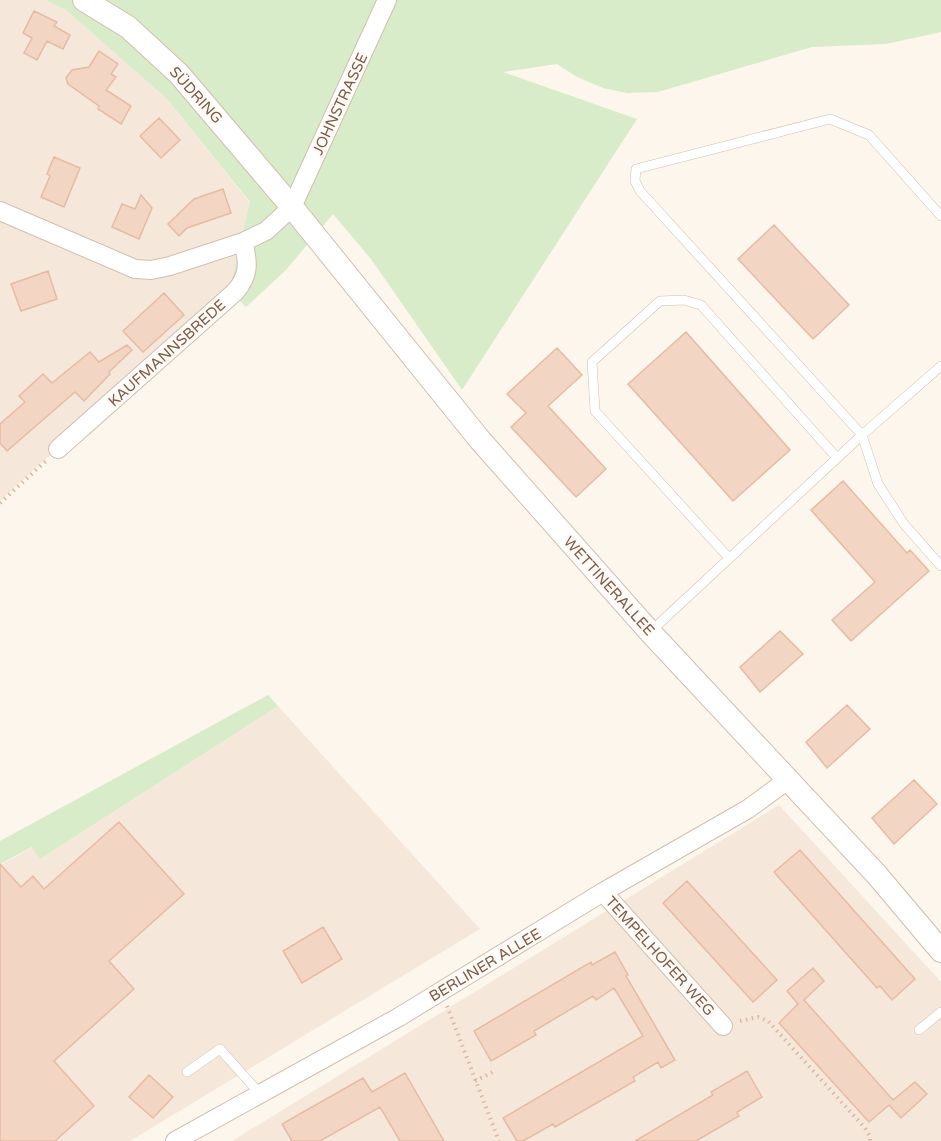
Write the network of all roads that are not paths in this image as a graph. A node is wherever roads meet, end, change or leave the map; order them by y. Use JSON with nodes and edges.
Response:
{"nodes":[{"id":1,"x":84,"y":0,"type":"edge"},
{"id":2,"x":387,"y":0,"type":"edge"},
{"id":3,"x":292,"y":207,"type":"junction"},
{"id":4,"x":0,"y":212,"type":"edge"},
{"id":5,"x":941,"y":216,"type":"edge"},
{"id":6,"x":243,"y":242,"type":"junction"},
{"id":7,"x":941,"y":366,"type":"edge"},
{"id":8,"x":862,"y":435,"type":"junction"},
{"id":9,"x":58,"y":450,"type":"road end"},
{"id":10,"x":837,"y":458,"type":"junction"},
{"id":11,"x":729,"y":558,"type":"junction"},
{"id":12,"x":941,"y":566,"type":"edge"},
{"id":13,"x":650,"y":632,"type":"junction"},
{"id":14,"x":789,"y":779,"type":"junction"},
{"id":15,"x":603,"y":892,"type":"junction"},
{"id":16,"x":941,"y":951,"type":"edge"},
{"id":17,"x":941,"y":1012,"type":"edge"},
{"id":18,"x":723,"y":1026,"type":"road end"},
{"id":19,"x":920,"y":1030,"type":"dead end"},
{"id":20,"x":187,"y":1072,"type":"dead end"},
{"id":21,"x":260,"y":1094,"type":"junction"},
{"id":22,"x":175,"y":1141,"type":"edge"}],
"edges":[{"from":1,"to":3,"type":"street","name":"SÜDRING"},
{"from":2,"to":3,"type":"street","name":"JOHNSTRASSE"},
{"from":3,"to":6,"type":"street"},
{"from":3,"to":13,"type":"street","name":"WETTINERALLEE"},
{"from":4,"to":6,"type":"street"},
{"from":5,"to":8,"type":"lane"},
{"from":6,"to":9,"type":"street","name":"KAUFMANNSBREDE"},
{"from":7,"to":8,"type":"lane"},
{"from":8,"to":10,"type":"lane"},
{"from":8,"to":12,"type":"lane"},
{"from":10,"to":11,"type":"lane"},
{"from":10,"to":11,"type":"lane"},
{"from":11,"to":13,"type":"lane"},
{"from":13,"to":14,"type":"street","name":"WETTINERALLEE"},
{"from":14,"to":15,"type":"street","name":"BERLINER ALLEE"},
{"from":14,"to":16,"type":"street","name":"WETTINERALLEE"},
{"from":15,"to":18,"type":"street","name":"TEMPELHOFER WEG"},
{"from":15,"to":21,"type":"street","name":"BERLINER ALLEE"},
{"from":17,"to":19,"type":"lane"},
{"from":20,"to":21,"type":"lane"},
{"from":21,"to":22,"type":"street","name":"BERLINER ALLEE"}]}
